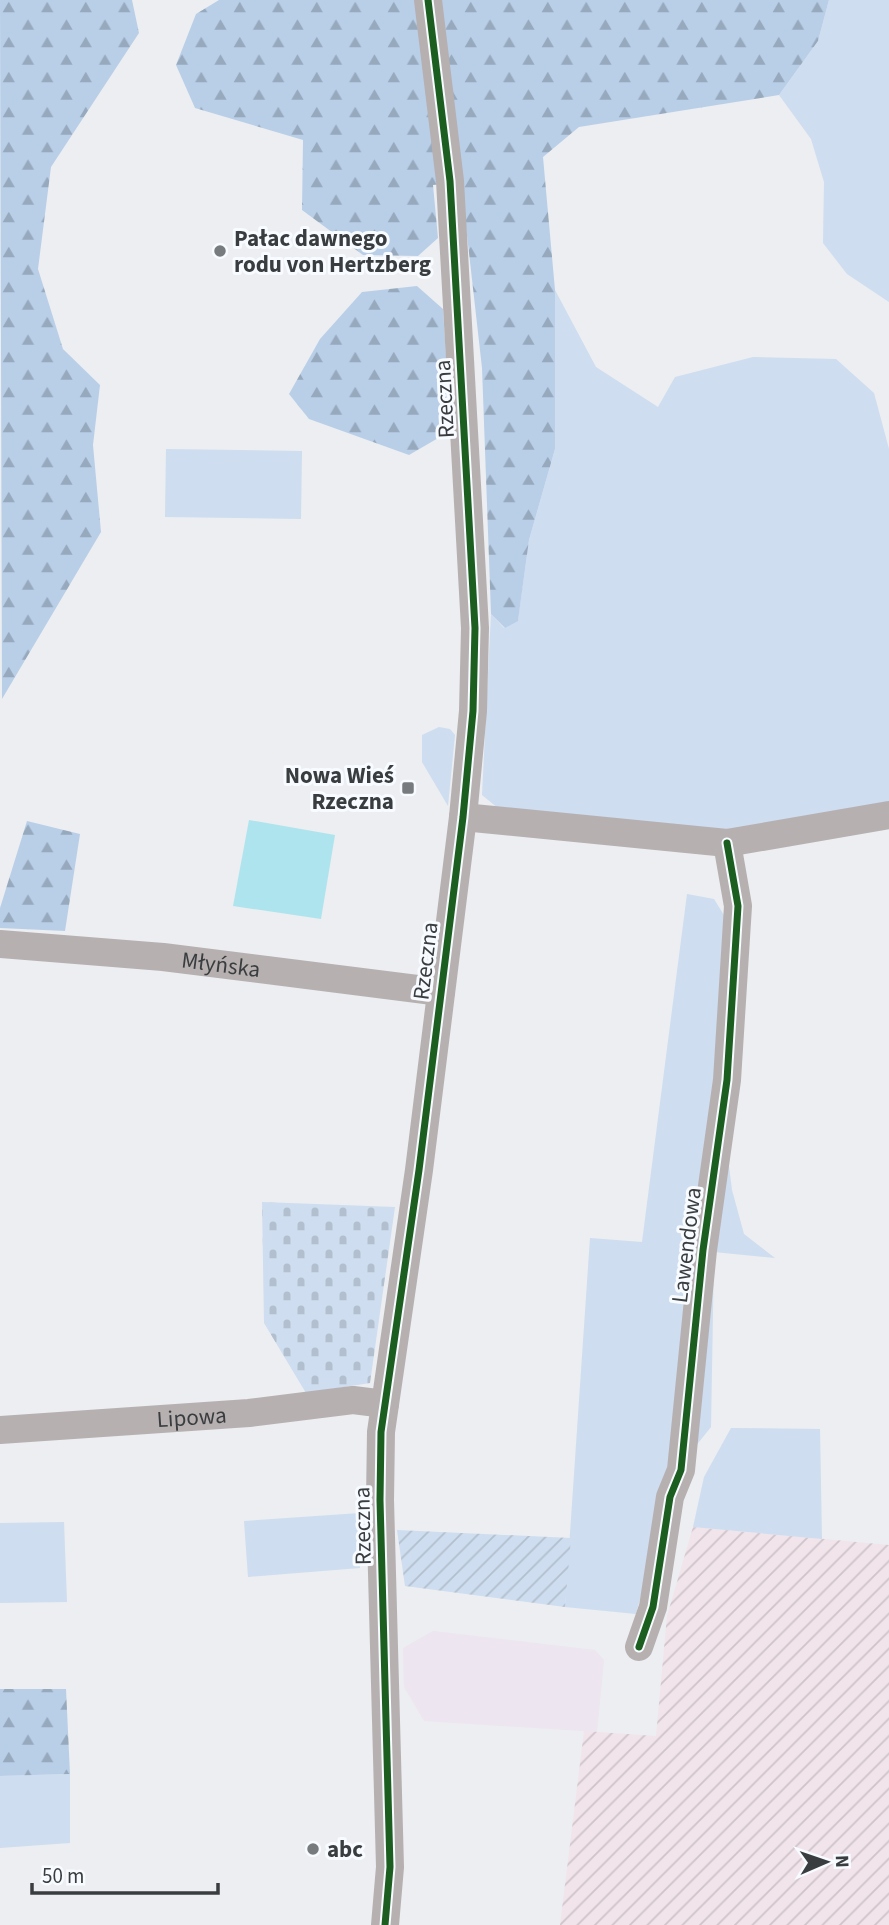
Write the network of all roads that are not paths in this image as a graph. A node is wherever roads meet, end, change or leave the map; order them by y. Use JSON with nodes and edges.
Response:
{"nodes":[{"id":1,"x":428,"y":0,"type":"edge"},
{"id":2,"x":889,"y":815,"type":"edge"},
{"id":3,"x":463,"y":817,"type":"junction"},
{"id":4,"x":727,"y":843,"type":"junction"},
{"id":5,"x":0,"y":944,"type":"edge"},
{"id":6,"x":441,"y":992,"type":"junction"},
{"id":7,"x":385,"y":1404,"type":"junction"},
{"id":8,"x":0,"y":1430,"type":"edge"},
{"id":9,"x":639,"y":1647,"type":"dead end"},
{"id":10,"x":385,"y":1925,"type":"edge"}],
"edges":[{"from":1,"to":3,"type":"street","name":"Rzeczna"},
{"from":2,"to":4,"type":"street"},
{"from":3,"to":4,"type":"street"},
{"from":3,"to":6,"type":"street","name":"Rzeczna"},
{"from":4,"to":9,"type":"street","name":"Lawendowa"},
{"from":5,"to":6,"type":"street","name":"Młyńska"},
{"from":6,"to":7,"type":"street","name":"Rzeczna"},
{"from":7,"to":8,"type":"street","name":"Lipowa"},
{"from":7,"to":10,"type":"street","name":"Rzeczna"}]}
